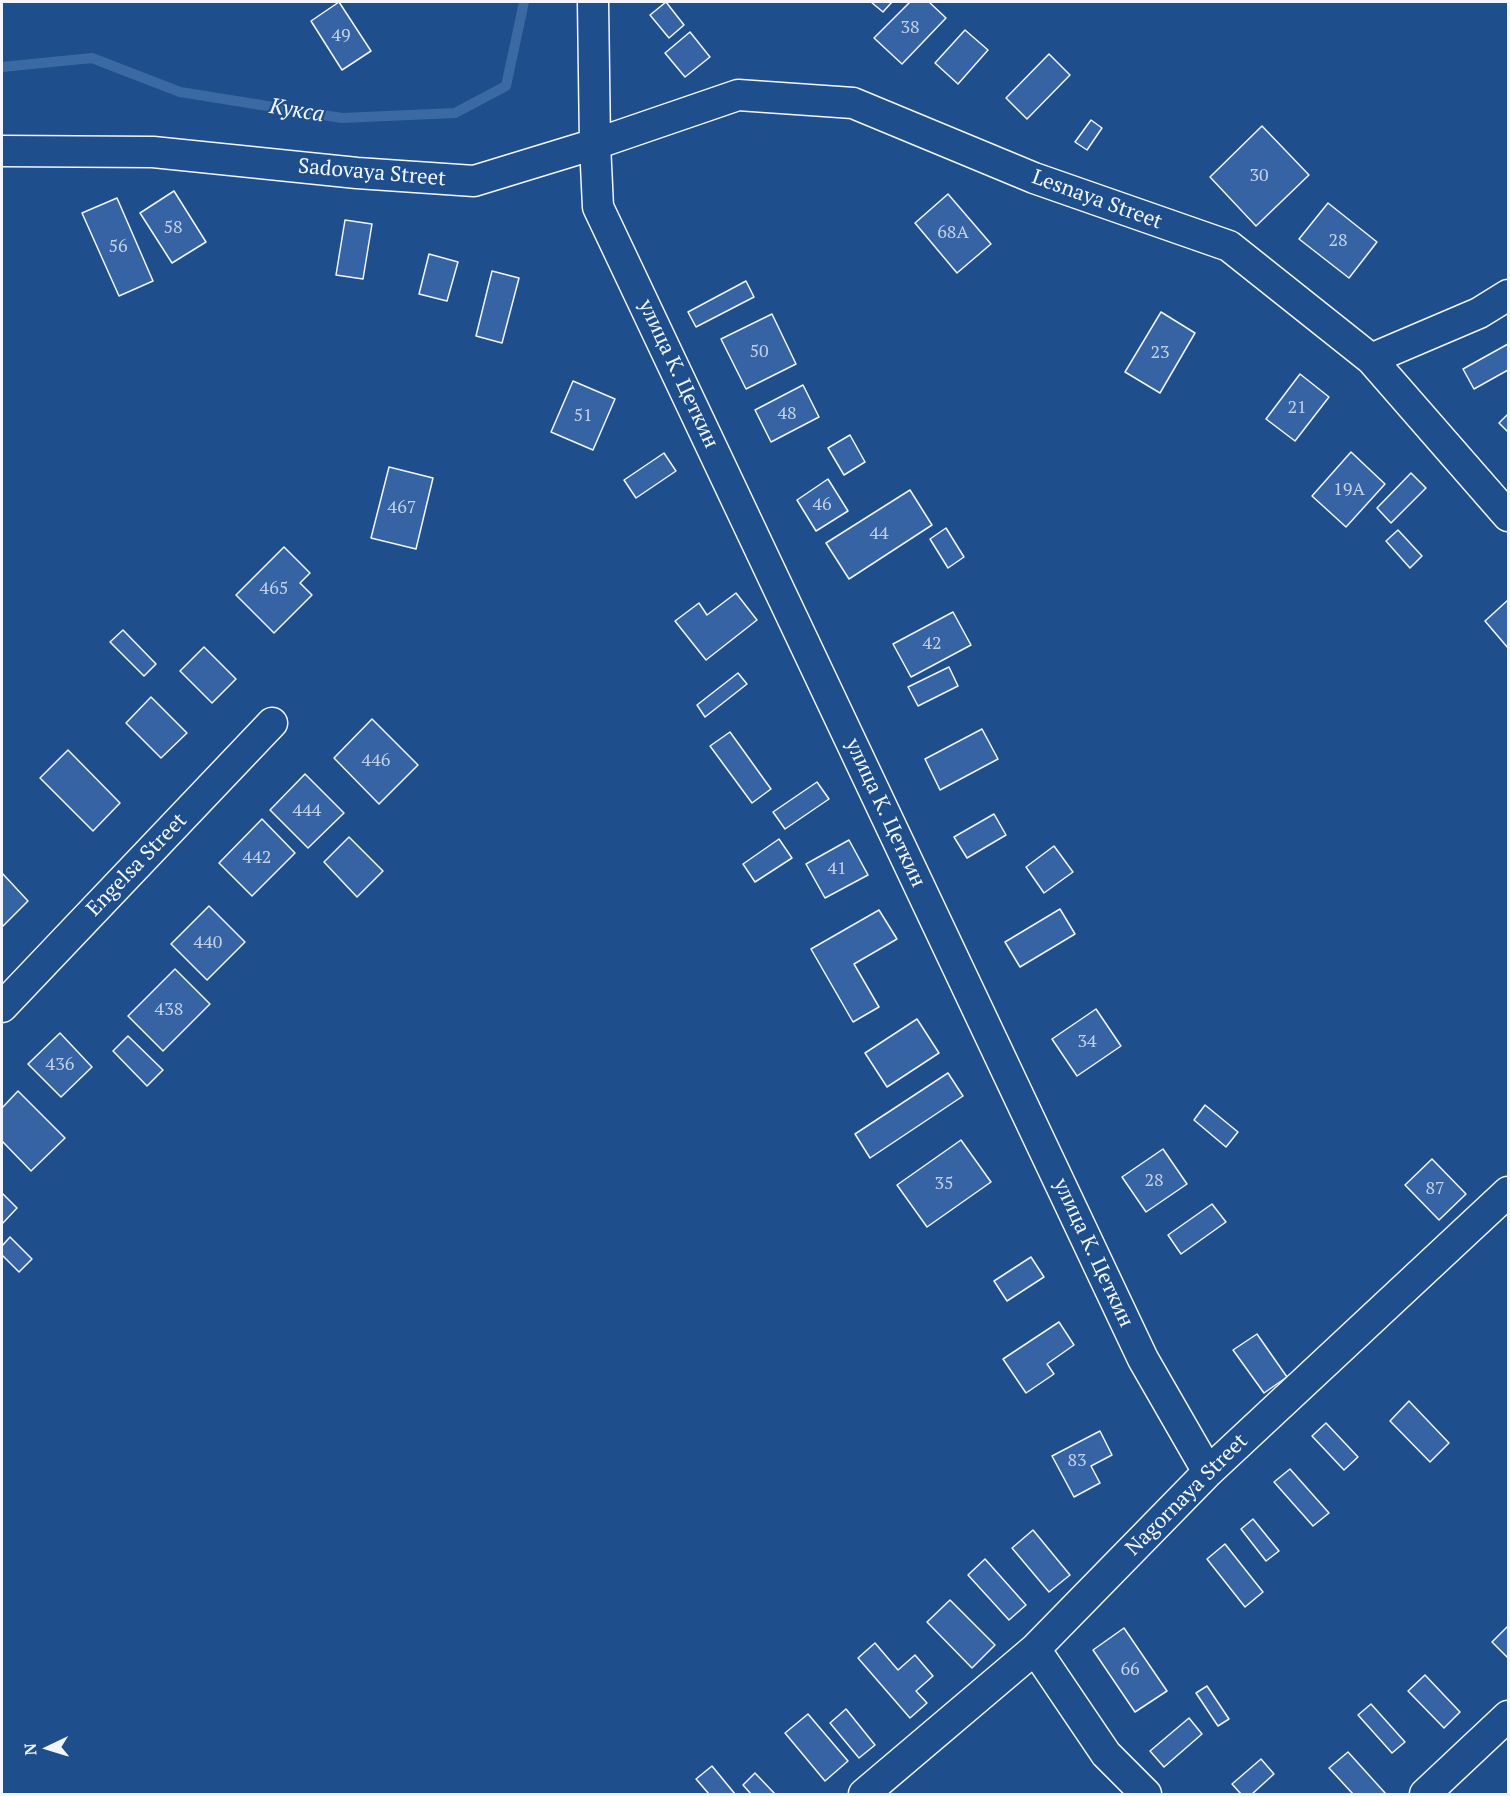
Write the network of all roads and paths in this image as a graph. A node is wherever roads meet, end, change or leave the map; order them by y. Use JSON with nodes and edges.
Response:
{"nodes":[{"id":1,"x":593,"y":2,"type":"edge"},
{"id":2,"x":594,"y":144,"type":"junction"},
{"id":3,"x":2,"y":152,"type":"edge"},
{"id":4,"x":1509,"y":295,"type":"edge"},
{"id":5,"x":1371,"y":359,"type":"junction"},
{"id":6,"x":1509,"y":516,"type":"edge"},
{"id":7,"x":272,"y":723,"type":"dead end"},
{"id":8,"x":2,"y":1007,"type":"edge"},
{"id":9,"x":1509,"y":1192,"type":"edge"},
{"id":10,"x":1208,"y":1472,"type":"junction"},
{"id":11,"x":1035,"y":1650,"type":"junction"},
{"id":12,"x":1509,"y":1716,"type":"edge"},
{"id":13,"x":864,"y":1794,"type":"edge"},
{"id":14,"x":1146,"y":1794,"type":"edge"},
{"id":15,"x":1425,"y":1794,"type":"edge"}],
"edges":[{"from":1,"to":2,"type":"street"},
{"from":2,"to":3,"type":"street","name":"Sadovaya Street"},
{"from":2,"to":5,"type":"street","name":"Lesnaya Street"},
{"from":2,"to":10,"type":"street","name":"улица К. Цеткин"},
{"from":4,"to":5,"type":"street"},
{"from":5,"to":6,"type":"street","name":"Lesnaya Street"},
{"from":7,"to":8,"type":"street","name":"Engelsa Street"},
{"from":9,"to":10,"type":"street","name":"Nagornaya Street"},
{"from":10,"to":11,"type":"street","name":"Nagornaya Street"},
{"from":11,"to":13,"type":"street","name":"Nagornaya Street"},
{"from":11,"to":14,"type":"street"},
{"from":12,"to":15,"type":"street"}]}
